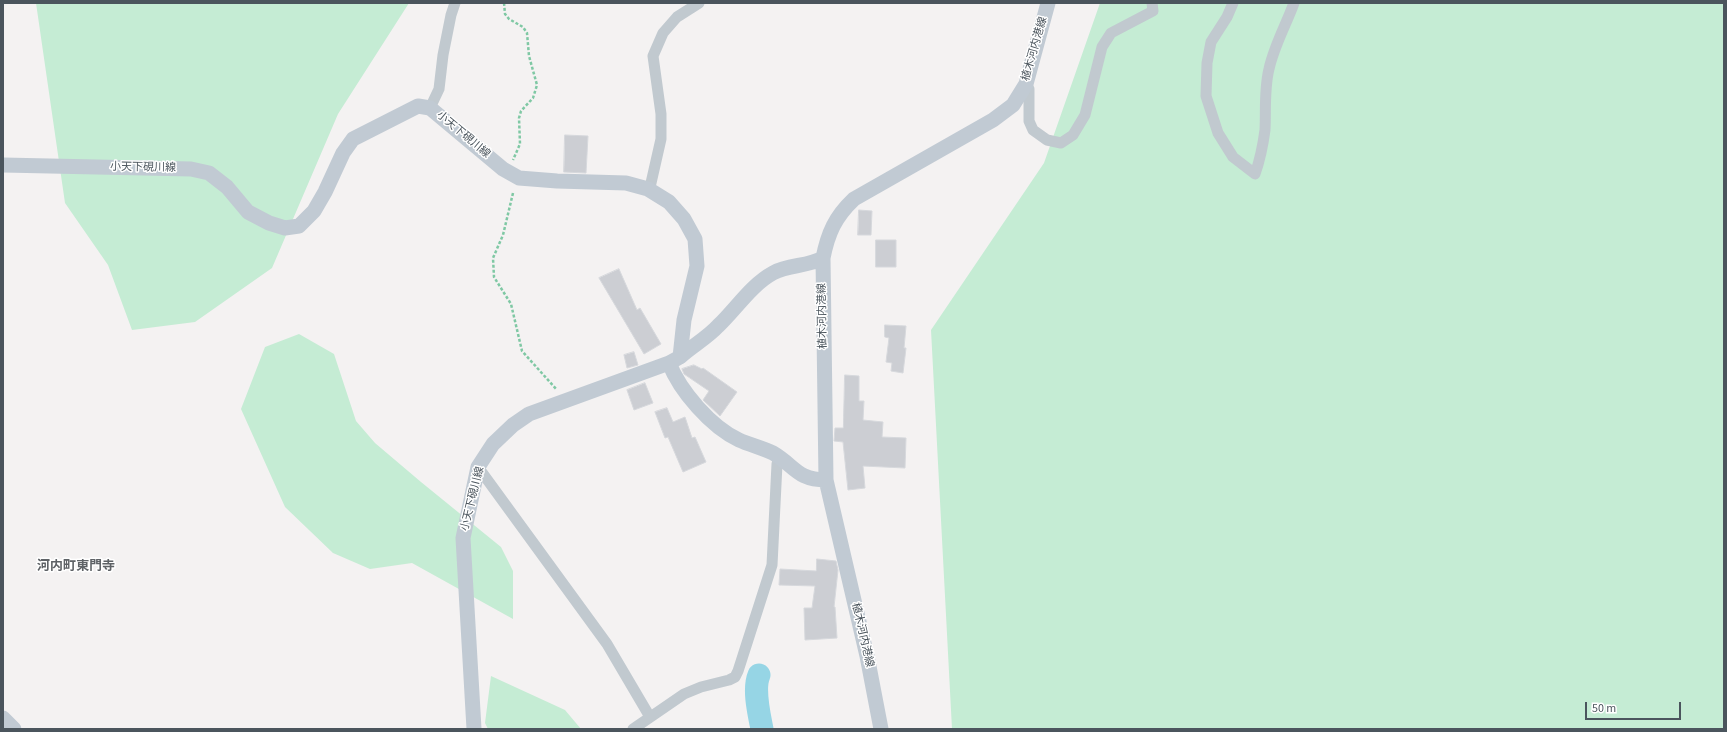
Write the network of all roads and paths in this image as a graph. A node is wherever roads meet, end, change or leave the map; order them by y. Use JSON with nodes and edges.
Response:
{"nodes":[{"id":1,"x":455,"y":3,"type":"edge"},
{"id":2,"x":504,"y":3,"type":"edge"},
{"id":3,"x":699,"y":3,"type":"edge"},
{"id":4,"x":1048,"y":3,"type":"edge"},
{"id":5,"x":1152,"y":3,"type":"edge"},
{"id":6,"x":1233,"y":3,"type":"edge"},
{"id":7,"x":1294,"y":3,"type":"edge"},
{"id":8,"x":1026,"y":84,"type":"junction"},
{"id":9,"x":430,"y":108,"type":"junction"},
{"id":10,"x":3,"y":165,"type":"edge"},
{"id":11,"x":505,"y":170,"type":"junction"},
{"id":12,"x":648,"y":189,"type":"junction"},
{"id":13,"x":513,"y":194,"type":"dead end"},
{"id":14,"x":822,"y":258,"type":"junction"},
{"id":15,"x":675,"y":360,"type":"junction"},
{"id":16,"x":564,"y":400,"type":"junction"},
{"id":17,"x":780,"y":458,"type":"junction"},
{"id":18,"x":478,"y":467,"type":"junction"},
{"id":19,"x":826,"y":480,"type":"junction"},
{"id":20,"x":650,"y":717,"type":"junction"},
{"id":21,"x":3,"y":718,"type":"edge"},
{"id":22,"x":14,"y":729,"type":"edge"},
{"id":23,"x":474,"y":729,"type":"edge"},
{"id":24,"x":633,"y":729,"type":"edge"},
{"id":25,"x":881,"y":729,"type":"edge"}],
"edges":[{"from":1,"to":9,"type":"street"},
{"from":2,"to":11,"type":"path"},
{"from":3,"to":12,"type":"street"},
{"from":4,"to":8,"type":"main road","name":"植木河内港線"},
{"from":5,"to":8,"type":"street"},
{"from":6,"to":7,"type":"street"},
{"from":8,"to":14,"type":"main road","name":"植木河内港線"},
{"from":9,"to":10,"type":"main road","name":"小天下硯川線"},
{"from":9,"to":11,"type":"main road","name":"小天下硯川線"},
{"from":11,"to":12,"type":"main road","name":"小天下硯川線"},
{"from":12,"to":15,"type":"main road","name":"小天下硯川線"},
{"from":13,"to":16,"type":"path"},
{"from":14,"to":15,"type":"main road"},
{"from":14,"to":19,"type":"main road","name":"植木河内港線"},
{"from":15,"to":16,"type":"main road","name":"小天下硯川線"},
{"from":15,"to":17,"type":"main road"},
{"from":16,"to":18,"type":"main road","name":"小天下硯川線"},
{"from":17,"to":19,"type":"main road"},
{"from":17,"to":20,"type":"street"},
{"from":18,"to":20,"type":"street"},
{"from":18,"to":23,"type":"main road","name":"小天下硯川線"},
{"from":19,"to":25,"type":"main road","name":"植木河内港線"},
{"from":20,"to":24,"type":"street"},
{"from":21,"to":22,"type":"main road"}]}
